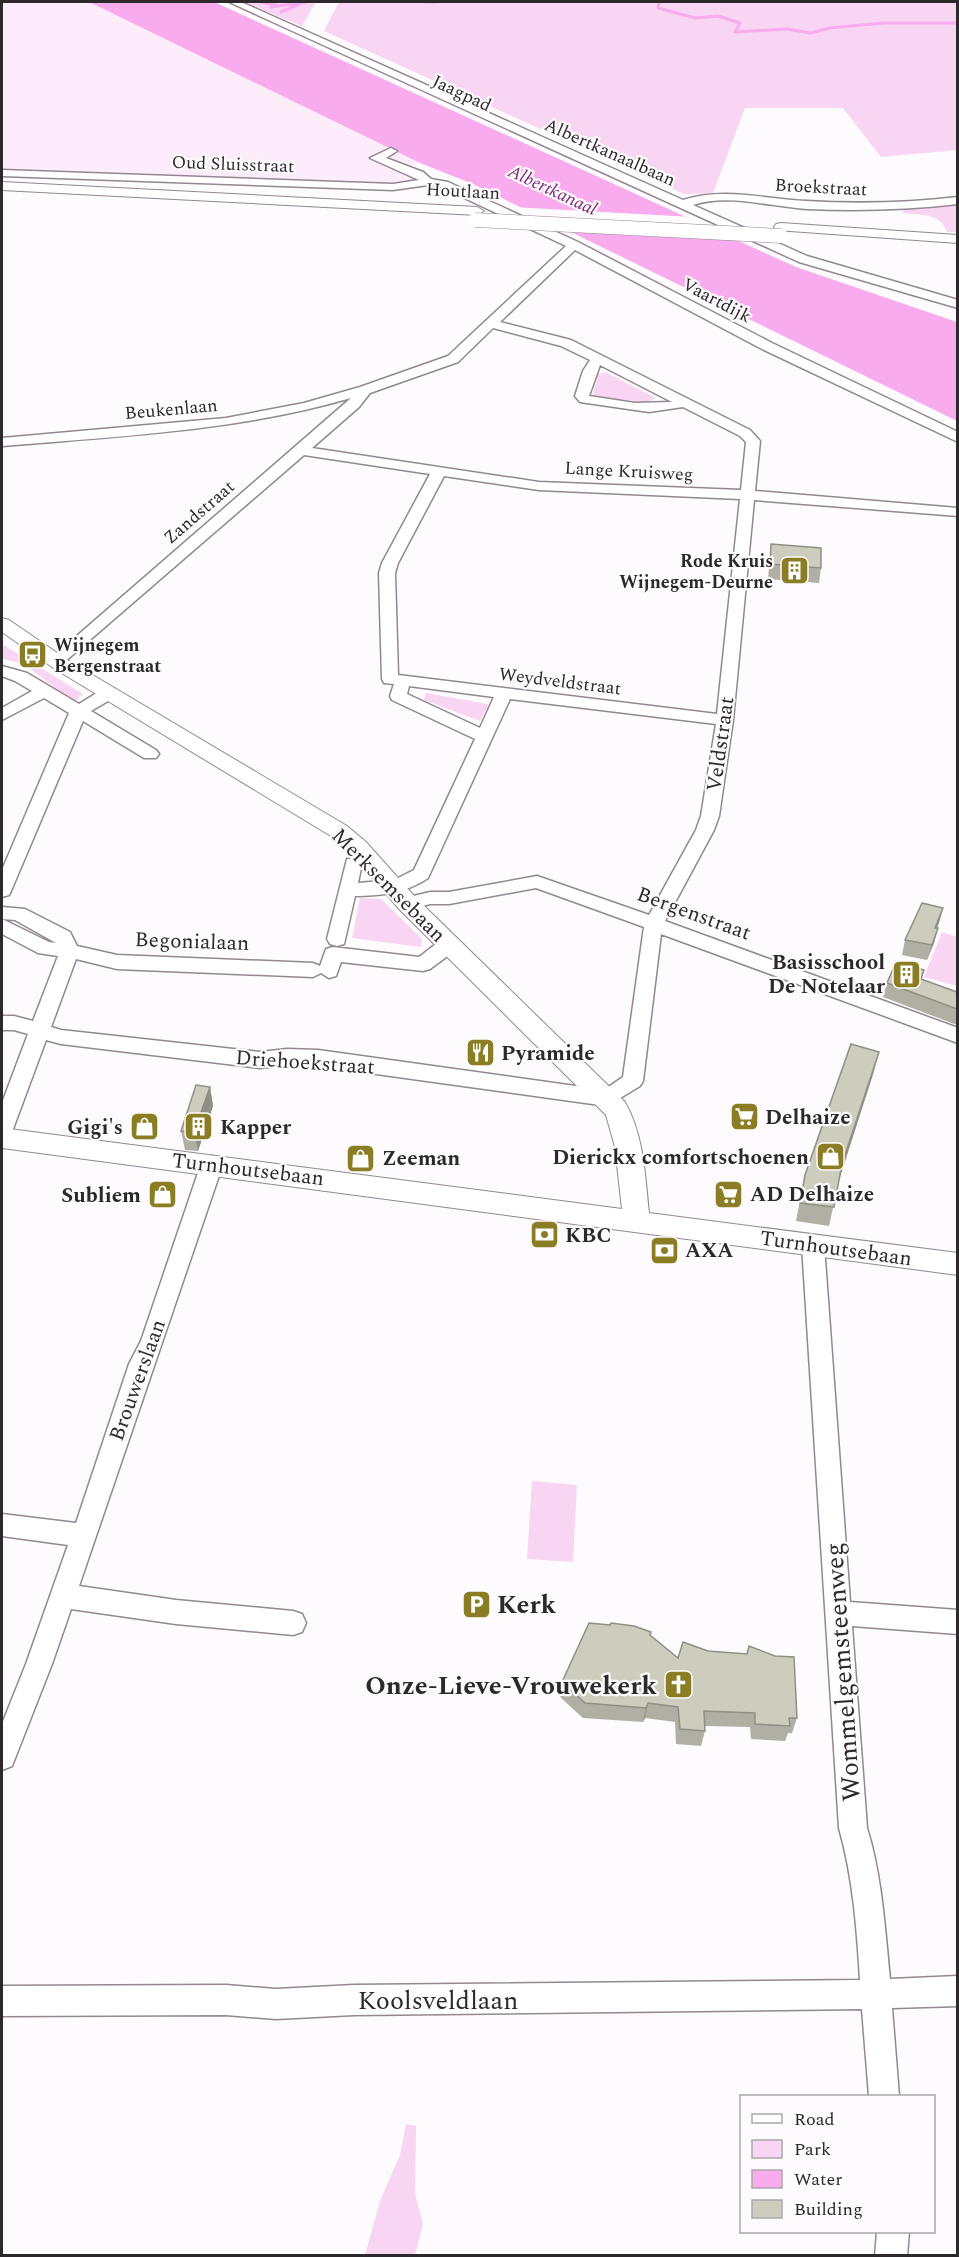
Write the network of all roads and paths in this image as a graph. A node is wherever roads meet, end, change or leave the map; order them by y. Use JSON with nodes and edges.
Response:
{"nodes":[{"id":1,"x":225,"y":2,"type":"edge"},
{"id":2,"x":234,"y":2,"type":"edge"},
{"id":3,"x":391,"y":151,"type":"dead end"},
{"id":4,"x":2,"y":173,"type":"edge"},
{"id":5,"x":428,"y":182,"type":"junction"},
{"id":6,"x":2,"y":186,"type":"edge"},
{"id":7,"x":462,"y":191,"type":"joint"},
{"id":8,"x":2,"y":195,"type":"edge"},
{"id":9,"x":957,"y":200,"type":"edge"},
{"id":10,"x":685,"y":208,"type":"junction"},
{"id":11,"x":476,"y":216,"type":"junction"},
{"id":12,"x":781,"y":231,"type":"junction"},
{"id":13,"x":957,"y":239,"type":"edge"},
{"id":14,"x":574,"y":245,"type":"junction"},
{"id":15,"x":957,"y":247,"type":"edge"},
{"id":16,"x":957,"y":303,"type":"edge"},
{"id":17,"x":492,"y":324,"type":"junction"},
{"id":18,"x":598,"y":359,"type":"junction"},
{"id":19,"x":365,"y":390,"type":"junction"},
{"id":20,"x":685,"y":402,"type":"junction"},
{"id":21,"x":306,"y":406,"type":"junction"},
{"id":22,"x":340,"y":416,"type":"junction"},
{"id":23,"x":957,"y":438,"type":"edge"},
{"id":24,"x":2,"y":442,"type":"edge"},
{"id":25,"x":300,"y":450,"type":"junction"},
{"id":26,"x":439,"y":471,"type":"junction"},
{"id":27,"x":748,"y":495,"type":"junction"},
{"id":28,"x":957,"y":512,"type":"edge"},
{"id":29,"x":2,"y":624,"type":"edge"},
{"id":30,"x":56,"y":661,"type":"junction"},
{"id":31,"x":2,"y":671,"type":"edge"},
{"id":32,"x":396,"y":680,"type":"junction"},
{"id":33,"x":44,"y":691,"type":"junction"},
{"id":34,"x":109,"y":693,"type":"junction"},
{"id":35,"x":504,"y":694,"type":"junction"},
{"id":36,"x":78,"y":712,"type":"junction"},
{"id":37,"x":2,"y":715,"type":"edge"},
{"id":38,"x":725,"y":720,"type":"junction"},
{"id":39,"x":485,"y":737,"type":"junction"},
{"id":40,"x":150,"y":754,"type":"dead end"},
{"id":41,"x":353,"y":863,"type":"dead end"},
{"id":42,"x":392,"y":885,"type":"junction"},
{"id":43,"x":347,"y":889,"type":"junction"},
{"id":44,"x":2,"y":891,"type":"edge"},
{"id":45,"x":408,"y":904,"type":"junction"},
{"id":46,"x":2,"y":913,"type":"edge"},
{"id":47,"x":654,"y":924,"type":"junction"},
{"id":48,"x":2,"y":926,"type":"edge"},
{"id":49,"x":337,"y":939,"type":"dead end"},
{"id":50,"x":450,"y":944,"type":"junction"},
{"id":51,"x":70,"y":951,"type":"junction"},
{"id":52,"x":2,"y":1023,"type":"edge"},
{"id":53,"x":40,"y":1030,"type":"junction"},
{"id":54,"x":957,"y":1036,"type":"edge"},
{"id":55,"x":607,"y":1098,"type":"junction"},
{"id":56,"x":2,"y":1129,"type":"edge"},
{"id":57,"x":2,"y":1138,"type":"edge"},
{"id":58,"x":212,"y":1164,"type":"junction"},
{"id":59,"x":636,"y":1220,"type":"junction"},
{"id":60,"x":813,"y":1245,"type":"junction"},
{"id":61,"x":957,"y":1264,"type":"edge"},
{"id":62,"x":2,"y":1525,"type":"edge"},
{"id":63,"x":83,"y":1535,"type":"junction"},
{"id":64,"x":63,"y":1596,"type":"junction"},
{"id":65,"x":838,"y":1613,"type":"junction"},
{"id":66,"x":957,"y":1622,"type":"edge"},
{"id":67,"x":293,"y":1623,"type":"dead end"},
{"id":68,"x":2,"y":1756,"type":"edge"},
{"id":69,"x":957,"y":1991,"type":"edge"},
{"id":70,"x":876,"y":1994,"type":"junction"},
{"id":71,"x":2,"y":2001,"type":"edge"},
{"id":72,"x":884,"y":2095,"type":"edge"},
{"id":73,"x":892,"y":2233,"type":"edge"},
{"id":74,"x":891,"y":2256,"type":"edge"}],
"edges":[{"from":1,"to":10,"type":"street","name":"Jaagpad"},
{"from":2,"to":10,"type":"street","name":"Albertkanaalbaan"},
{"from":3,"to":5,"type":"street"},
{"from":4,"to":5,"type":"street","name":"Oud Sluisstraat"},
{"from":5,"to":7,"type":"street","name":"Oud Sluisstraat"},
{"from":6,"to":11,"type":"main road","name":"Houtlaan"},
{"from":7,"to":14,"type":"street","name":"Vaartdijk"},
{"from":8,"to":11,"type":"main road","name":"Houtlaan"},
{"from":9,"to":10,"type":"street","name":"Broekstraat"},
{"from":10,"to":16,"type":"street","name":"Albertkanaalbaan"},
{"from":11,"to":12,"type":"main road","name":"Houtlaan","bridge":true},
{"from":12,"to":13,"type":"main road","name":"Houtlaan"},
{"from":12,"to":15,"type":"main road","name":"Houtlaan"},
{"from":14,"to":17,"type":"street","name":"Zandstraat"},
{"from":14,"to":23,"type":"street","name":"Vaartdijk"},
{"from":17,"to":18,"type":"street","name":"Veldstraat"},
{"from":17,"to":19,"type":"street","name":"Zandstraat"},
{"from":18,"to":20,"type":"street","name":"Veldstraat"},
{"from":18,"to":20,"type":"street"},
{"from":19,"to":21,"type":"street","name":"Zandstraat"},
{"from":19,"to":22,"type":"street","name":"Zandstraat"},
{"from":20,"to":27,"type":"street","name":"Veldstraat"},
{"from":21,"to":22,"type":"street","name":"Beukenlaan"},
{"from":21,"to":24,"type":"street","name":"Beukenlaan"},
{"from":22,"to":25,"type":"street","name":"Zandstraat"},
{"from":25,"to":26,"type":"street","name":"Lange Kruisweg"},
{"from":25,"to":30,"type":"street","name":"Zandstraat"},
{"from":26,"to":27,"type":"street","name":"Lange Kruisweg"},
{"from":26,"to":32,"type":"street"},
{"from":27,"to":28,"type":"street","name":"Lange Kruisweg"},
{"from":27,"to":38,"type":"street","name":"Veldstraat"},
{"from":29,"to":30,"type":"main road","name":"Merksemsebaan"},
{"from":30,"to":34,"type":"main road","name":"Merksemsebaan"},
{"from":31,"to":33,"type":"street"},
{"from":32,"to":35,"type":"street","name":"Weydveldstraat"},
{"from":32,"to":39,"type":"street"},
{"from":33,"to":36,"type":"street"},
{"from":33,"to":37,"type":"street"},
{"from":34,"to":36,"type":"street"},
{"from":34,"to":42,"type":"main road","name":"Merksemsebaan"},
{"from":35,"to":38,"type":"street","name":"Weydveldstraat"},
{"from":35,"to":39,"type":"street"},
{"from":36,"to":40,"type":"street"},
{"from":36,"to":44,"type":"street"},
{"from":38,"to":47,"type":"street","name":"Veldstraat"},
{"from":39,"to":42,"type":"street"},
{"from":41,"to":43,"type":"street"},
{"from":42,"to":43,"type":"street"},
{"from":42,"to":45,"type":"main road","name":"Merksemsebaan"},
{"from":43,"to":49,"type":"street"},
{"from":45,"to":47,"type":"street","name":"Bergenstraat"},
{"from":45,"to":50,"type":"main road","name":"Merksemsebaan"},
{"from":46,"to":51,"type":"street"},
{"from":47,"to":54,"type":"street","name":"Bergenstraat"},
{"from":47,"to":55,"type":"street","name":"Veldstraat"},
{"from":48,"to":51,"type":"street","name":"Begonialaan"},
{"from":50,"to":51,"type":"street","name":"Begonialaan"},
{"from":50,"to":55,"type":"main road","name":"Merksemsebaan"},
{"from":51,"to":53,"type":"street"},
{"from":52,"to":53,"type":"street","name":"Driehoekstraat"},
{"from":53,"to":55,"type":"street","name":"Driehoekstraat"},
{"from":53,"to":56,"type":"street"},
{"from":55,"to":59,"type":"main road","name":"Merksemsebaan"},
{"from":57,"to":58,"type":"main road","name":"Turnhoutsebaan"},
{"from":58,"to":59,"type":"main road","name":"Turnhoutsebaan"},
{"from":58,"to":63,"type":"street","name":"Brouwerslaan"},
{"from":59,"to":60,"type":"main road","name":"Turnhoutsebaan"},
{"from":60,"to":61,"type":"main road","name":"Turnhoutsebaan"},
{"from":60,"to":65,"type":"street","name":"Wommelgemsteenweg"},
{"from":62,"to":63,"type":"street"},
{"from":63,"to":64,"type":"street","name":"Brouwerslaan"},
{"from":64,"to":67,"type":"street"},
{"from":64,"to":68,"type":"street","name":"Brouwerslaan"},
{"from":65,"to":66,"type":"street"},
{"from":65,"to":70,"type":"street","name":"Wommelgemsteenweg"},
{"from":69,"to":70,"type":"street","name":"Koolsveldlaan"},
{"from":70,"to":71,"type":"street","name":"Koolsveldlaan"},
{"from":70,"to":72,"type":"street","name":"Wommelgemsteenweg"},
{"from":73,"to":74,"type":"street"}]}
